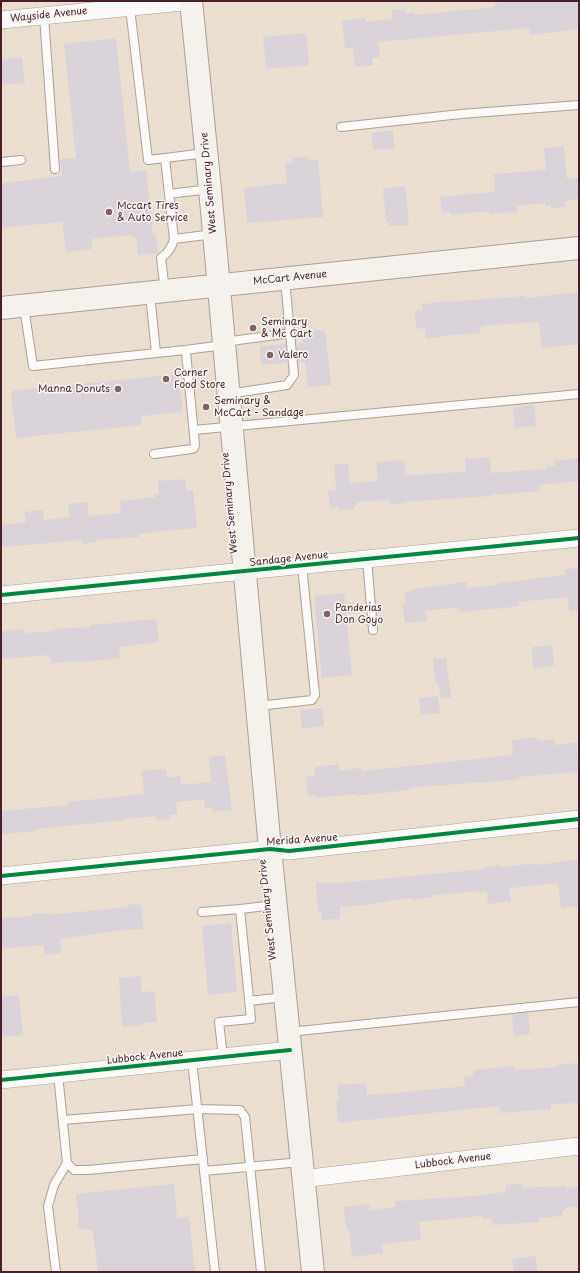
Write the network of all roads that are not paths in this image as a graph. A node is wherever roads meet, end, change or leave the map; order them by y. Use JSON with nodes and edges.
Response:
{"nodes":[{"id":1,"x":192,"y":1,"type":"edge"},
{"id":2,"x":130,"y":8,"type":"junction"},
{"id":3,"x":44,"y":16,"type":"junction"},
{"id":4,"x":1,"y":20,"type":"edge"},
{"id":5,"x":579,"y":105,"type":"edge"},
{"id":6,"x":341,"y":127,"type":"dead end"},
{"id":7,"x":207,"y":153,"type":"junction"},
{"id":8,"x":165,"y":158,"type":"junction"},
{"id":9,"x":21,"y":160,"type":"dead end"},
{"id":10,"x":1,"y":162,"type":"edge"},
{"id":11,"x":55,"y":169,"type":"dead end"},
{"id":12,"x":210,"y":189,"type":"junction"},
{"id":13,"x":169,"y":194,"type":"junction"},
{"id":14,"x":214,"y":234,"type":"junction"},
{"id":15,"x":174,"y":239,"type":"junction"},
{"id":16,"x":579,"y":248,"type":"edge"},
{"id":17,"x":285,"y":279,"type":"junction"},
{"id":18,"x":219,"y":286,"type":"junction"},
{"id":19,"x":158,"y":292,"type":"junction"},
{"id":20,"x":24,"y":306,"type":"junction"},
{"id":21,"x":1,"y":308,"type":"edge"},
{"id":22,"x":290,"y":333,"type":"junction"},
{"id":23,"x":224,"y":344,"type":"junction"},
{"id":24,"x":185,"y":350,"type":"junction"},
{"id":25,"x":156,"y":353,"type":"junction"},
{"id":26,"x":228,"y":394,"type":"junction"},
{"id":27,"x":579,"y":394,"type":"edge"},
{"id":28,"x":231,"y":426,"type":"junction"},
{"id":29,"x":194,"y":430,"type":"junction"},
{"id":30,"x":154,"y":454,"type":"dead end"},
{"id":31,"x":579,"y":538,"type":"edge"},
{"id":32,"x":367,"y":559,"type":"junction"},
{"id":33,"x":302,"y":565,"type":"junction"},
{"id":34,"x":244,"y":571,"type":"junction"},
{"id":35,"x":1,"y":595,"type":"edge"},
{"id":36,"x":373,"y":630,"type":"dead end"},
{"id":37,"x":257,"y":706,"type":"junction"},
{"id":38,"x":579,"y":819,"type":"edge"},
{"id":39,"x":270,"y":849,"type":"junction"},
{"id":40,"x":1,"y":876,"type":"edge"},
{"id":41,"x":275,"y":905,"type":"junction"},
{"id":42,"x":240,"y":909,"type":"junction"},
{"id":43,"x":202,"y":912,"type":"dead end"},
{"id":44,"x":285,"y":997,"type":"junction"},
{"id":45,"x":249,"y":1001,"type":"junction"},
{"id":46,"x":579,"y":1002,"type":"edge"},
{"id":47,"x":289,"y":1041,"type":"junction"},
{"id":48,"x":223,"y":1057,"type":"junction"},
{"id":49,"x":192,"y":1060,"type":"junction"},
{"id":50,"x":58,"y":1074,"type":"junction"},
{"id":51,"x":1,"y":1080,"type":"edge"},
{"id":52,"x":198,"y":1109,"type":"junction"},
{"id":53,"x":63,"y":1120,"type":"junction"},
{"id":54,"x":579,"y":1146,"type":"edge"},
{"id":55,"x":203,"y":1159,"type":"junction"},
{"id":56,"x":67,"y":1163,"type":"junction"},
{"id":57,"x":250,"y":1166,"type":"junction"},
{"id":58,"x":302,"y":1170,"type":"junction"},
{"id":59,"x":204,"y":1171,"type":"junction"},
{"id":60,"x":56,"y":1272,"type":"edge"},
{"id":61,"x":214,"y":1272,"type":"edge"},
{"id":62,"x":261,"y":1272,"type":"edge"},
{"id":63,"x":313,"y":1272,"type":"edge"}],
"edges":[{"from":1,"to":2,"type":"street","name":"Wayside Avenue"},
{"from":1,"to":7,"type":"main road","name":"West Seminary Drive"},
{"from":2,"to":3,"type":"street","name":"Wayside Avenue"},
{"from":2,"to":8,"type":"lane"},
{"from":3,"to":4,"type":"street","name":"Wayside Avenue"},
{"from":3,"to":11,"type":"lane"},
{"from":5,"to":6,"type":"lane"},
{"from":7,"to":8,"type":"lane"},
{"from":7,"to":12,"type":"main road","name":"West Seminary Drive"},
{"from":8,"to":13,"type":"lane"},
{"from":9,"to":10,"type":"lane"},
{"from":12,"to":13,"type":"lane"},
{"from":12,"to":14,"type":"main road","name":"West Seminary Drive"},
{"from":13,"to":15,"type":"lane"},
{"from":14,"to":15,"type":"lane"},
{"from":14,"to":18,"type":"main road","name":"West Seminary Drive"},
{"from":15,"to":19,"type":"lane"},
{"from":16,"to":17,"type":"main road","name":"McCart Avenue"},
{"from":17,"to":18,"type":"main road","name":"McCart Avenue"},
{"from":17,"to":22,"type":"lane"},
{"from":18,"to":19,"type":"main road","name":"McCart Avenue"},
{"from":18,"to":23,"type":"main road","name":"West Seminary Drive"},
{"from":19,"to":20,"type":"main road","name":"McCart Avenue"},
{"from":19,"to":25,"type":"lane"},
{"from":20,"to":21,"type":"main road","name":"McCart Avenue"},
{"from":20,"to":25,"type":"lane"},
{"from":22,"to":23,"type":"lane"},
{"from":22,"to":26,"type":"lane"},
{"from":23,"to":24,"type":"lane"},
{"from":23,"to":26,"type":"main road","name":"West Seminary Drive"},
{"from":24,"to":25,"type":"lane"},
{"from":24,"to":29,"type":"lane"},
{"from":26,"to":28,"type":"main road","name":"West Seminary Drive"},
{"from":27,"to":28,"type":"lane"},
{"from":28,"to":29,"type":"lane"},
{"from":28,"to":34,"type":"main road","name":"West Seminary Drive"},
{"from":29,"to":30,"type":"lane"},
{"from":31,"to":32,"type":"street","name":"Sandage Avenue"},
{"from":32,"to":33,"type":"street","name":"Sandage Avenue"},
{"from":32,"to":36,"type":"lane"},
{"from":33,"to":34,"type":"street","name":"Sandage Avenue"},
{"from":33,"to":37,"type":"lane"},
{"from":34,"to":35,"type":"street","name":"Sandage Avenue"},
{"from":34,"to":37,"type":"main road","name":"West Seminary Drive"},
{"from":37,"to":39,"type":"main road","name":"West Seminary Drive"},
{"from":38,"to":39,"type":"street","name":"Merida Avenue"},
{"from":39,"to":40,"type":"street","name":"Merida Avenue"},
{"from":39,"to":41,"type":"main road","name":"West Seminary Drive"},
{"from":41,"to":42,"type":"lane"},
{"from":41,"to":44,"type":"main road","name":"West Seminary Drive"},
{"from":42,"to":43,"type":"lane"},
{"from":42,"to":45,"type":"lane"},
{"from":44,"to":45,"type":"lane"},
{"from":44,"to":47,"type":"main road","name":"West Seminary Drive"},
{"from":45,"to":48,"type":"lane"},
{"from":46,"to":47,"type":"lane"},
{"from":47,"to":48,"type":"street","name":"Lubbock Avenue"},
{"from":47,"to":58,"type":"main road","name":"West Seminary Drive"},
{"from":48,"to":49,"type":"street","name":"Lubbock Avenue"},
{"from":49,"to":50,"type":"street","name":"Lubbock Avenue"},
{"from":49,"to":52,"type":"lane"},
{"from":50,"to":51,"type":"street","name":"Lubbock Avenue"},
{"from":50,"to":53,"type":"lane"},
{"from":52,"to":53,"type":"lane"},
{"from":52,"to":55,"type":"lane"},
{"from":52,"to":57,"type":"lane"},
{"from":53,"to":56,"type":"lane"},
{"from":54,"to":58,"type":"street","name":"Lubbock Avenue"},
{"from":55,"to":56,"type":"lane"},
{"from":55,"to":59,"type":"lane"},
{"from":56,"to":60,"type":"lane"},
{"from":57,"to":58,"type":"lane"},
{"from":57,"to":59,"type":"lane"},
{"from":57,"to":62,"type":"lane"},
{"from":58,"to":63,"type":"main road","name":"West Seminary Drive"},
{"from":59,"to":61,"type":"lane"}]}
